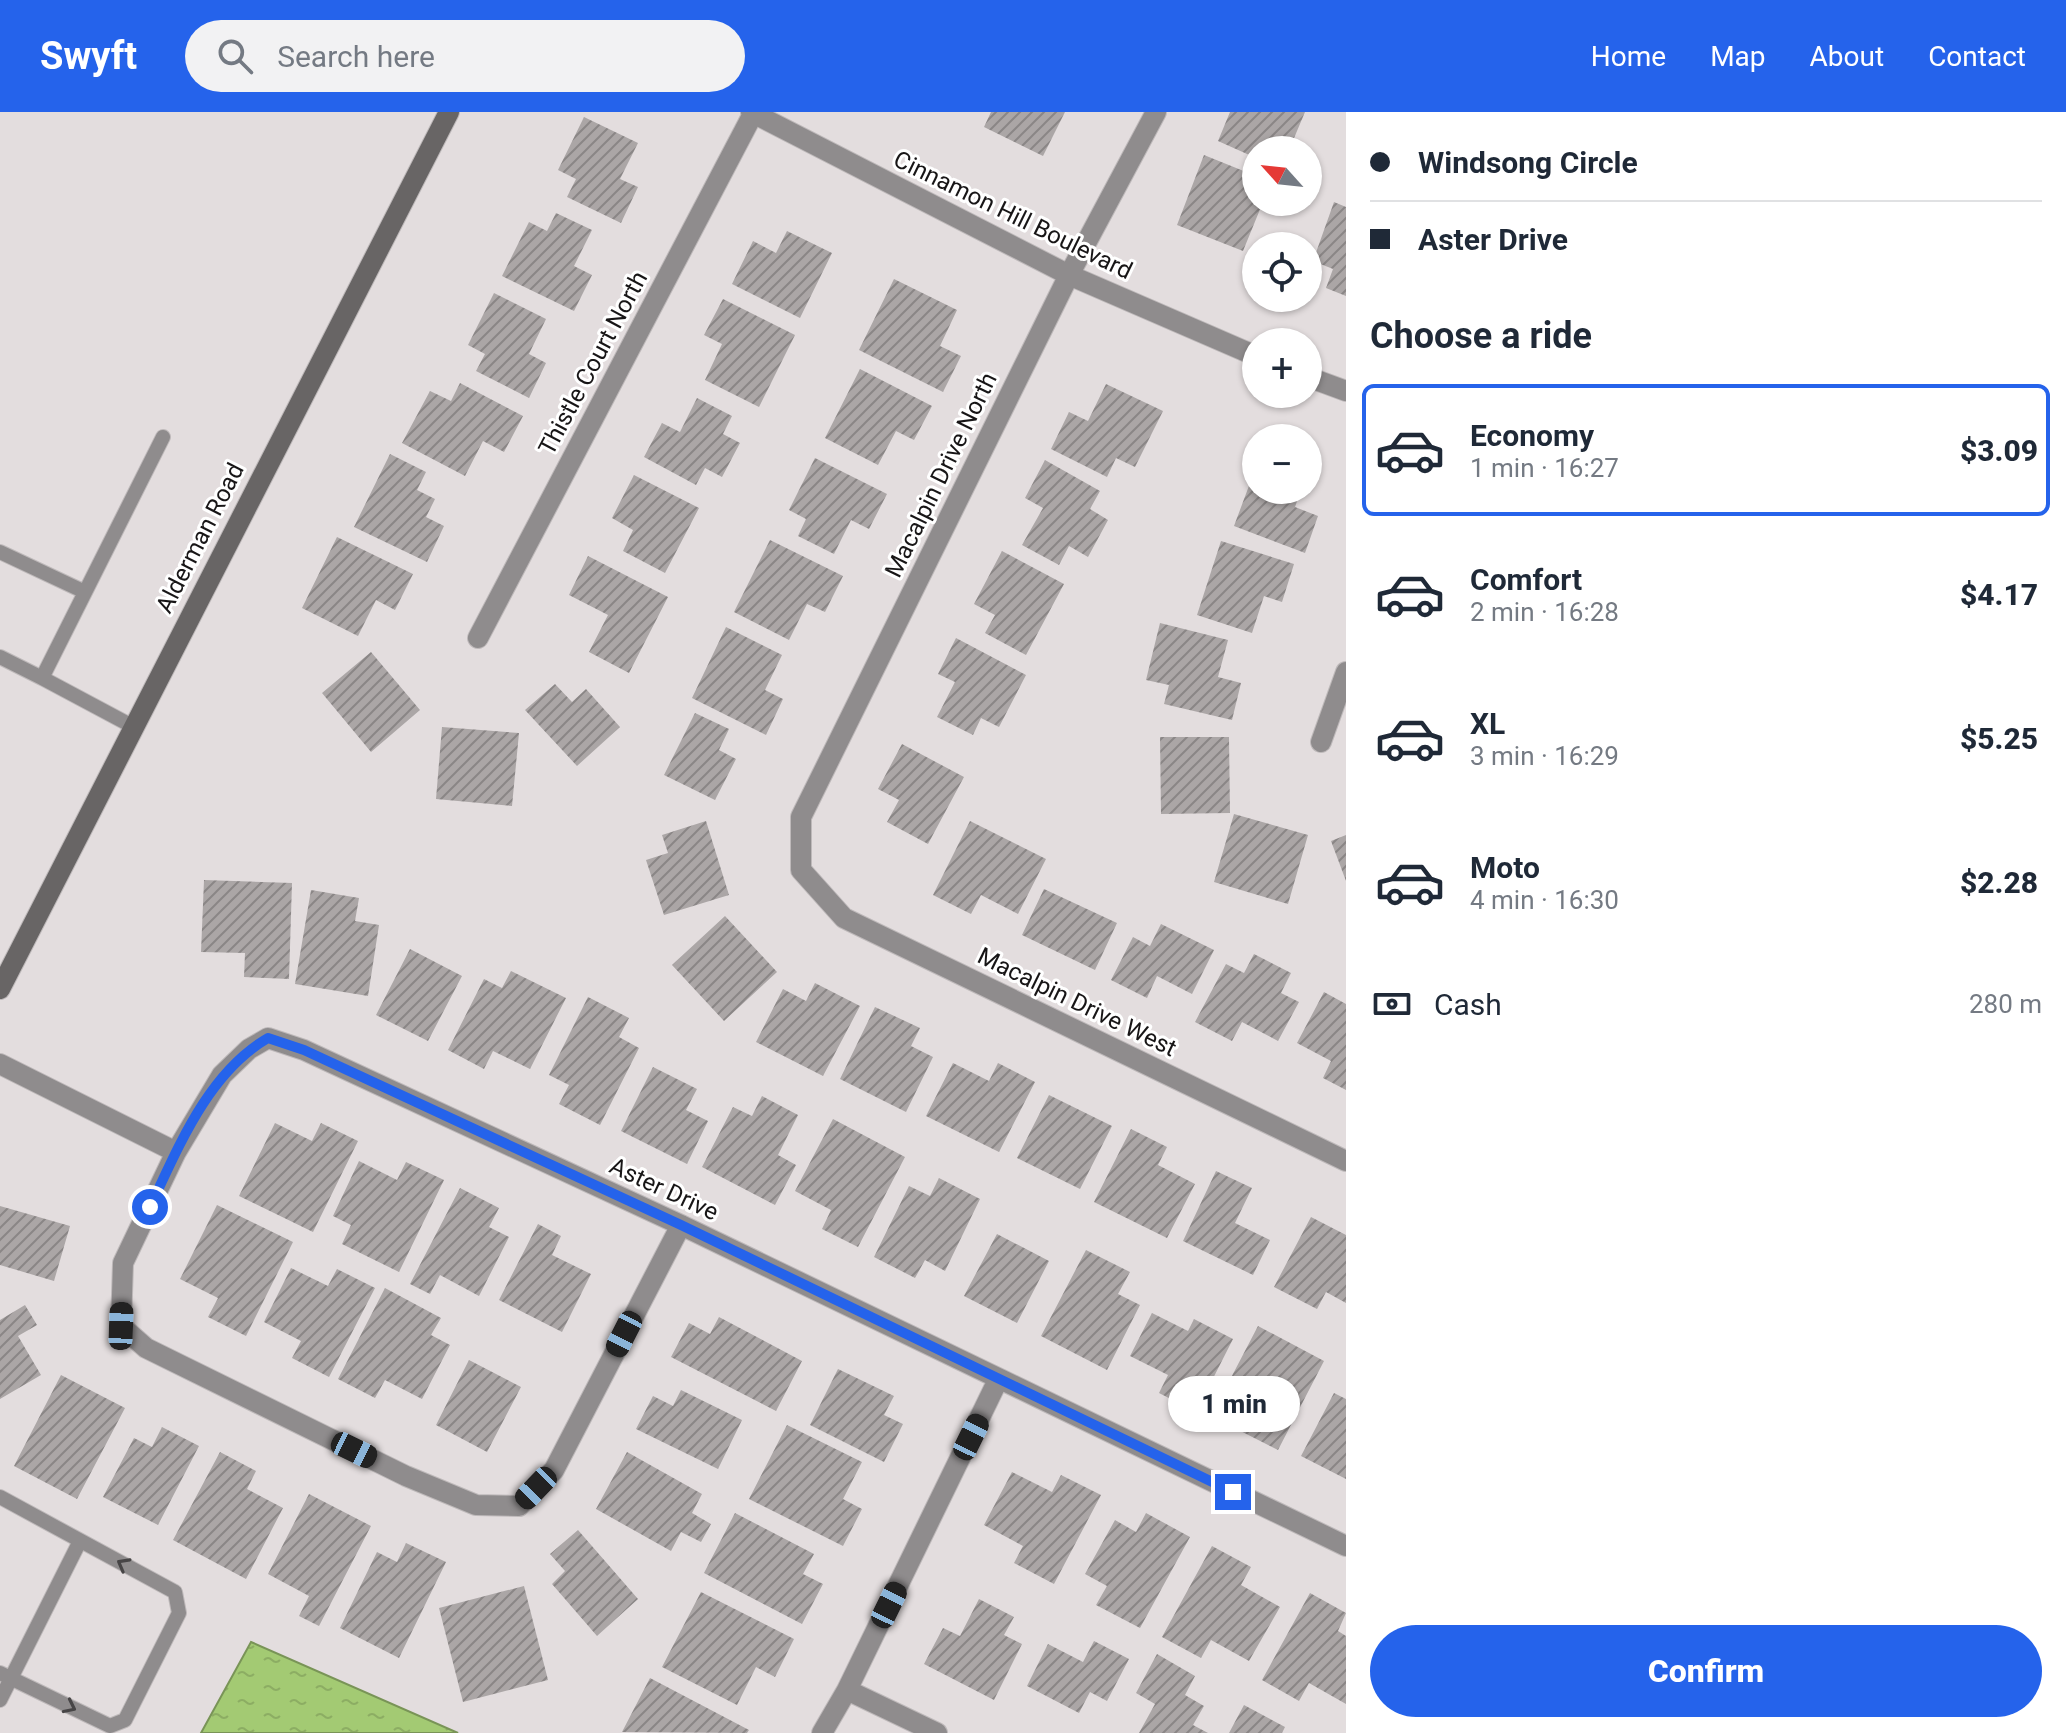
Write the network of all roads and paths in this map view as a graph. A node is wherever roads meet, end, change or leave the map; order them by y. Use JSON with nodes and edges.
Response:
{"nodes":[{"id":1,"x":449,"y":112,"type":"edge"},
{"id":2,"x":753,"y":112,"type":"edge"},
{"id":3,"x":1156,"y":112,"type":"edge"},
{"id":4,"x":1069,"y":275,"type":"junction"},
{"id":5,"x":1242,"y":350,"type":"edge"},
{"id":6,"x":1322,"y":382,"type":"edge"},
{"id":7,"x":1346,"y":391,"type":"edge"},
{"id":8,"x":163,"y":437,"type":"dead end"},
{"id":9,"x":0,"y":552,"type":"edge"},
{"id":10,"x":85,"y":592,"type":"junction"},
{"id":11,"x":478,"y":638,"type":"dead end"},
{"id":12,"x":0,"y":657,"type":"edge"},
{"id":13,"x":1346,"y":672,"type":"edge"},
{"id":14,"x":42,"y":678,"type":"junction"},
{"id":15,"x":132,"y":726,"type":"junction"},
{"id":16,"x":1321,"y":742,"type":"dead end"},
{"id":17,"x":801,"y":870,"type":"joint"},
{"id":18,"x":0,"y":989,"type":"edge"},
{"id":19,"x":0,"y":1064,"type":"edge"},
{"id":20,"x":176,"y":1152,"type":"junction"},
{"id":21,"x":1346,"y":1161,"type":"edge"},
{"id":22,"x":681,"y":1225,"type":"junction"},
{"id":23,"x":998,"y":1380,"type":"junction"},
{"id":24,"x":0,"y":1497,"type":"edge"},
{"id":25,"x":80,"y":1541,"type":"junction"},
{"id":26,"x":1346,"y":1546,"type":"edge"},
{"id":27,"x":6,"y":1676,"type":"edge"},
{"id":28,"x":847,"y":1690,"type":"junction"},
{"id":29,"x":0,"y":1700,"type":"edge"},
{"id":30,"x":822,"y":1733,"type":"edge"},
{"id":31,"x":937,"y":1733,"type":"edge"}],
"edges":[{"from":1,"to":15,"type":"street","name":"Alderman Road"},
{"from":2,"to":4,"type":"street","name":"Cinnamon Hill Boulevard"},
{"from":2,"to":11,"type":"street","name":"Thistle Court North"},
{"from":3,"to":4,"type":"street","name":"Macalpin Drive North"},
{"from":4,"to":5,"type":"street","name":"Cinnamon Hill Boulevard"},
{"from":4,"to":17,"type":"street","name":"Macalpin Drive North"},
{"from":6,"to":7,"type":"street"},
{"from":8,"to":10,"type":"lane"},
{"from":9,"to":10,"type":"lane"},
{"from":10,"to":14,"type":"lane"},
{"from":12,"to":14,"type":"lane"},
{"from":13,"to":16,"type":"street"},
{"from":14,"to":15,"type":"lane"},
{"from":15,"to":18,"type":"street","name":"Alderman Road"},
{"from":17,"to":21,"type":"street","name":"Macalpin Drive West"},
{"from":19,"to":20,"type":"street"},
{"from":20,"to":22,"type":"street","name":"Aster Drive"},
{"from":20,"to":22,"type":"street"},
{"from":22,"to":23,"type":"street","name":"Aster Drive"},
{"from":23,"to":26,"type":"street","name":"Aster Drive"},
{"from":23,"to":28,"type":"street"},
{"from":24,"to":25,"type":"lane"},
{"from":25,"to":27,"type":"lane"},
{"from":27,"to":25,"type":"lane","one_way":true},
{"from":27,"to":29,"type":"lane"},
{"from":28,"to":30,"type":"street"},
{"from":28,"to":31,"type":"street"}]}
